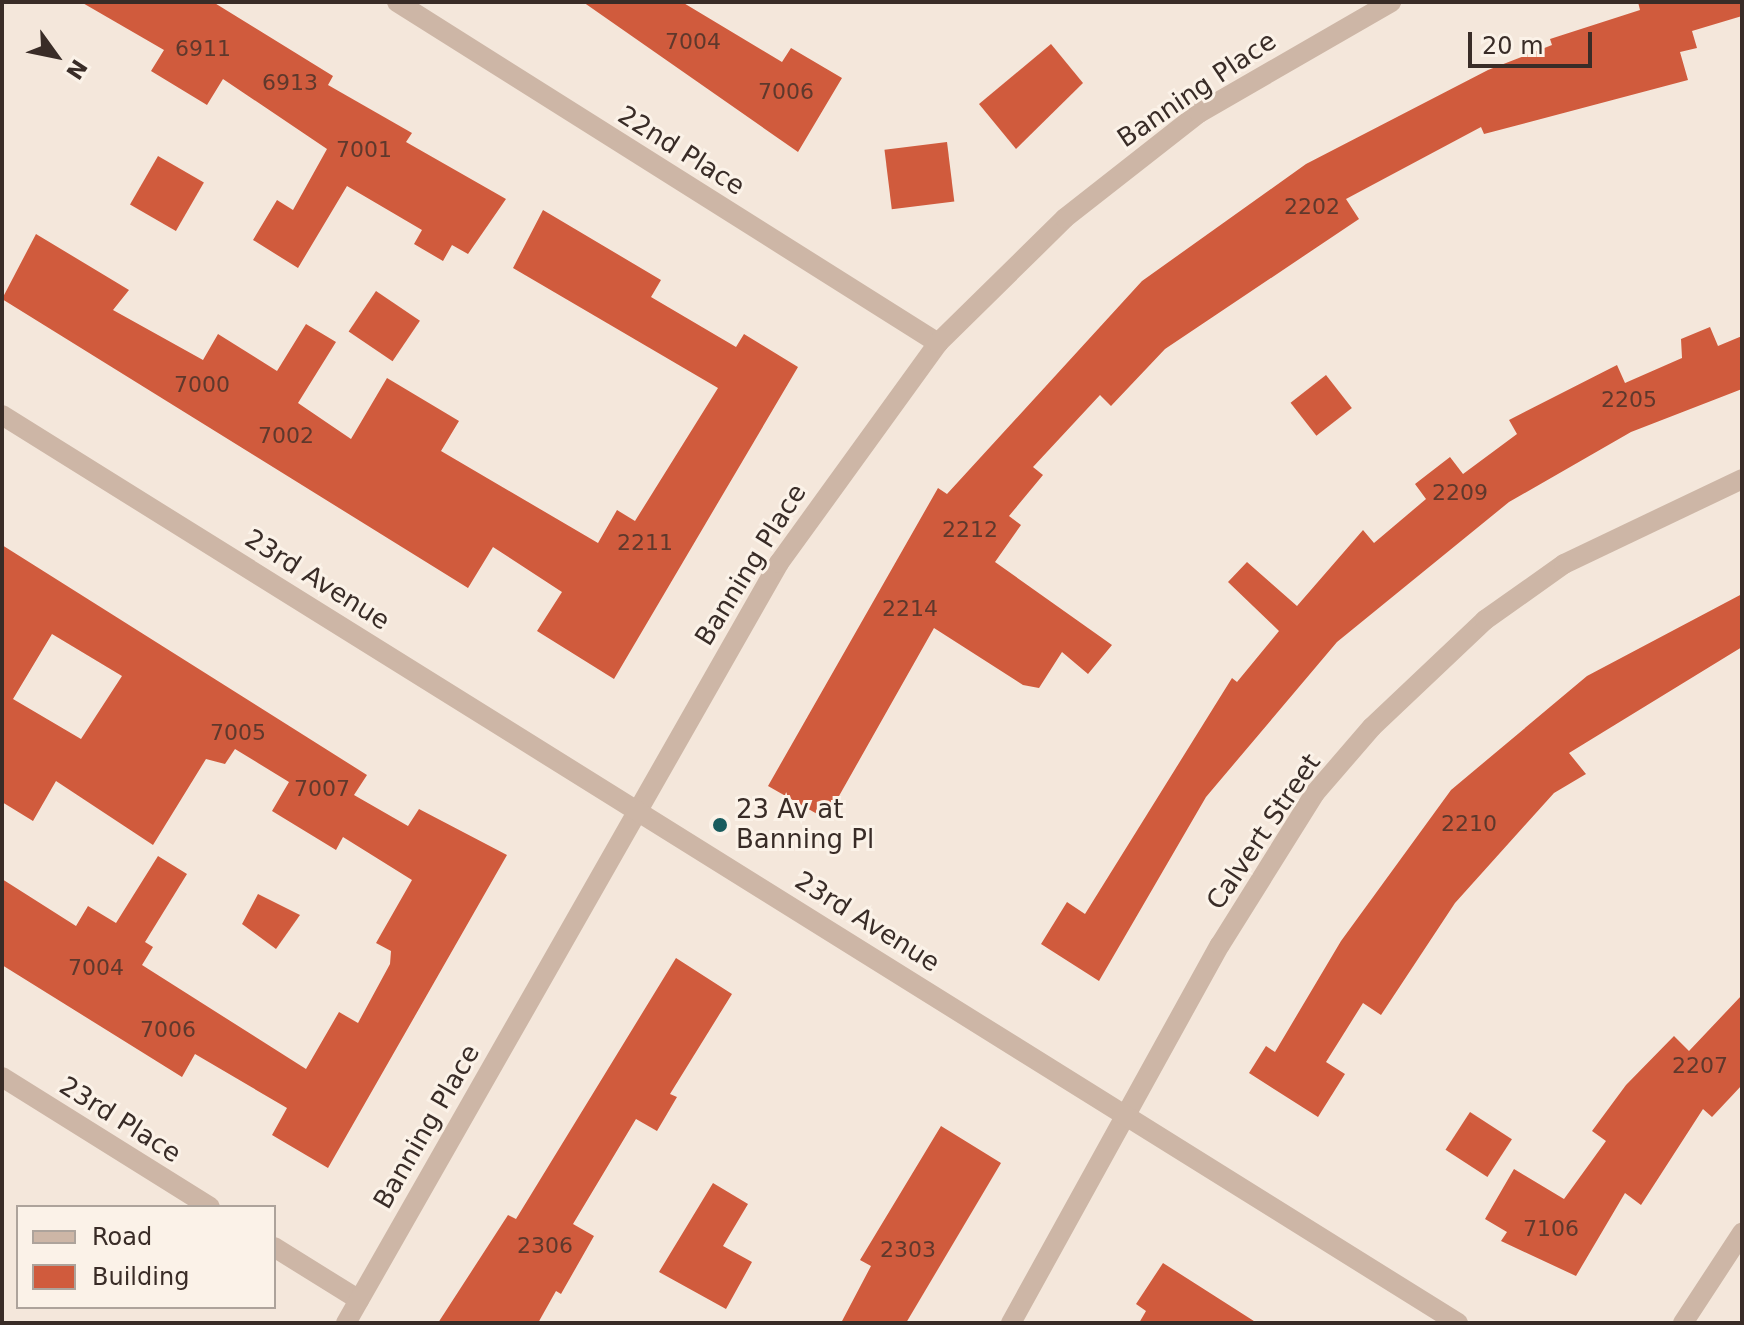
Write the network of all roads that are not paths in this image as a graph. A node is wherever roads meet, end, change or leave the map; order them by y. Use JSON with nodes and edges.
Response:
{"nodes":[{"id":1,"x":397,"y":2,"type":"edge"},
{"id":2,"x":1391,"y":2,"type":"edge"},
{"id":3,"x":938,"y":343,"type":"junction"},
{"id":4,"x":2,"y":415,"type":"edge"},
{"id":5,"x":1742,"y":479,"type":"edge"},
{"id":6,"x":638,"y":810,"type":"junction"},
{"id":7,"x":2,"y":1077,"type":"edge"},
{"id":8,"x":1129,"y":1117,"type":"junction"},
{"id":9,"x":207,"y":1205,"type":"edge"},
{"id":10,"x":1742,"y":1233,"type":"edge"},
{"id":11,"x":276,"y":1248,"type":"edge"},
{"id":12,"x":359,"y":1300,"type":"junction"},
{"id":13,"x":346,"y":1323,"type":"edge"},
{"id":14,"x":1011,"y":1323,"type":"edge"},
{"id":15,"x":1458,"y":1323,"type":"edge"},
{"id":16,"x":1683,"y":1323,"type":"edge"}],
"edges":[{"from":1,"to":3,"type":"street","name":"22nd Place"},
{"from":2,"to":3,"type":"street","name":"Banning Place"},
{"from":3,"to":6,"type":"street","name":"Banning Place"},
{"from":4,"to":6,"type":"street","name":"23rd Avenue"},
{"from":5,"to":8,"type":"street","name":"Calvert Street"},
{"from":6,"to":8,"type":"street","name":"23rd Avenue"},
{"from":6,"to":12,"type":"street","name":"Banning Place"},
{"from":7,"to":9,"type":"street","name":"23rd Place"},
{"from":8,"to":14,"type":"street","name":"Calvert Street"},
{"from":8,"to":15,"type":"street","name":"23rd Avenue"},
{"from":10,"to":16,"type":"street"},
{"from":11,"to":12,"type":"street"},
{"from":12,"to":13,"type":"street","name":"Banning Place"}]}
